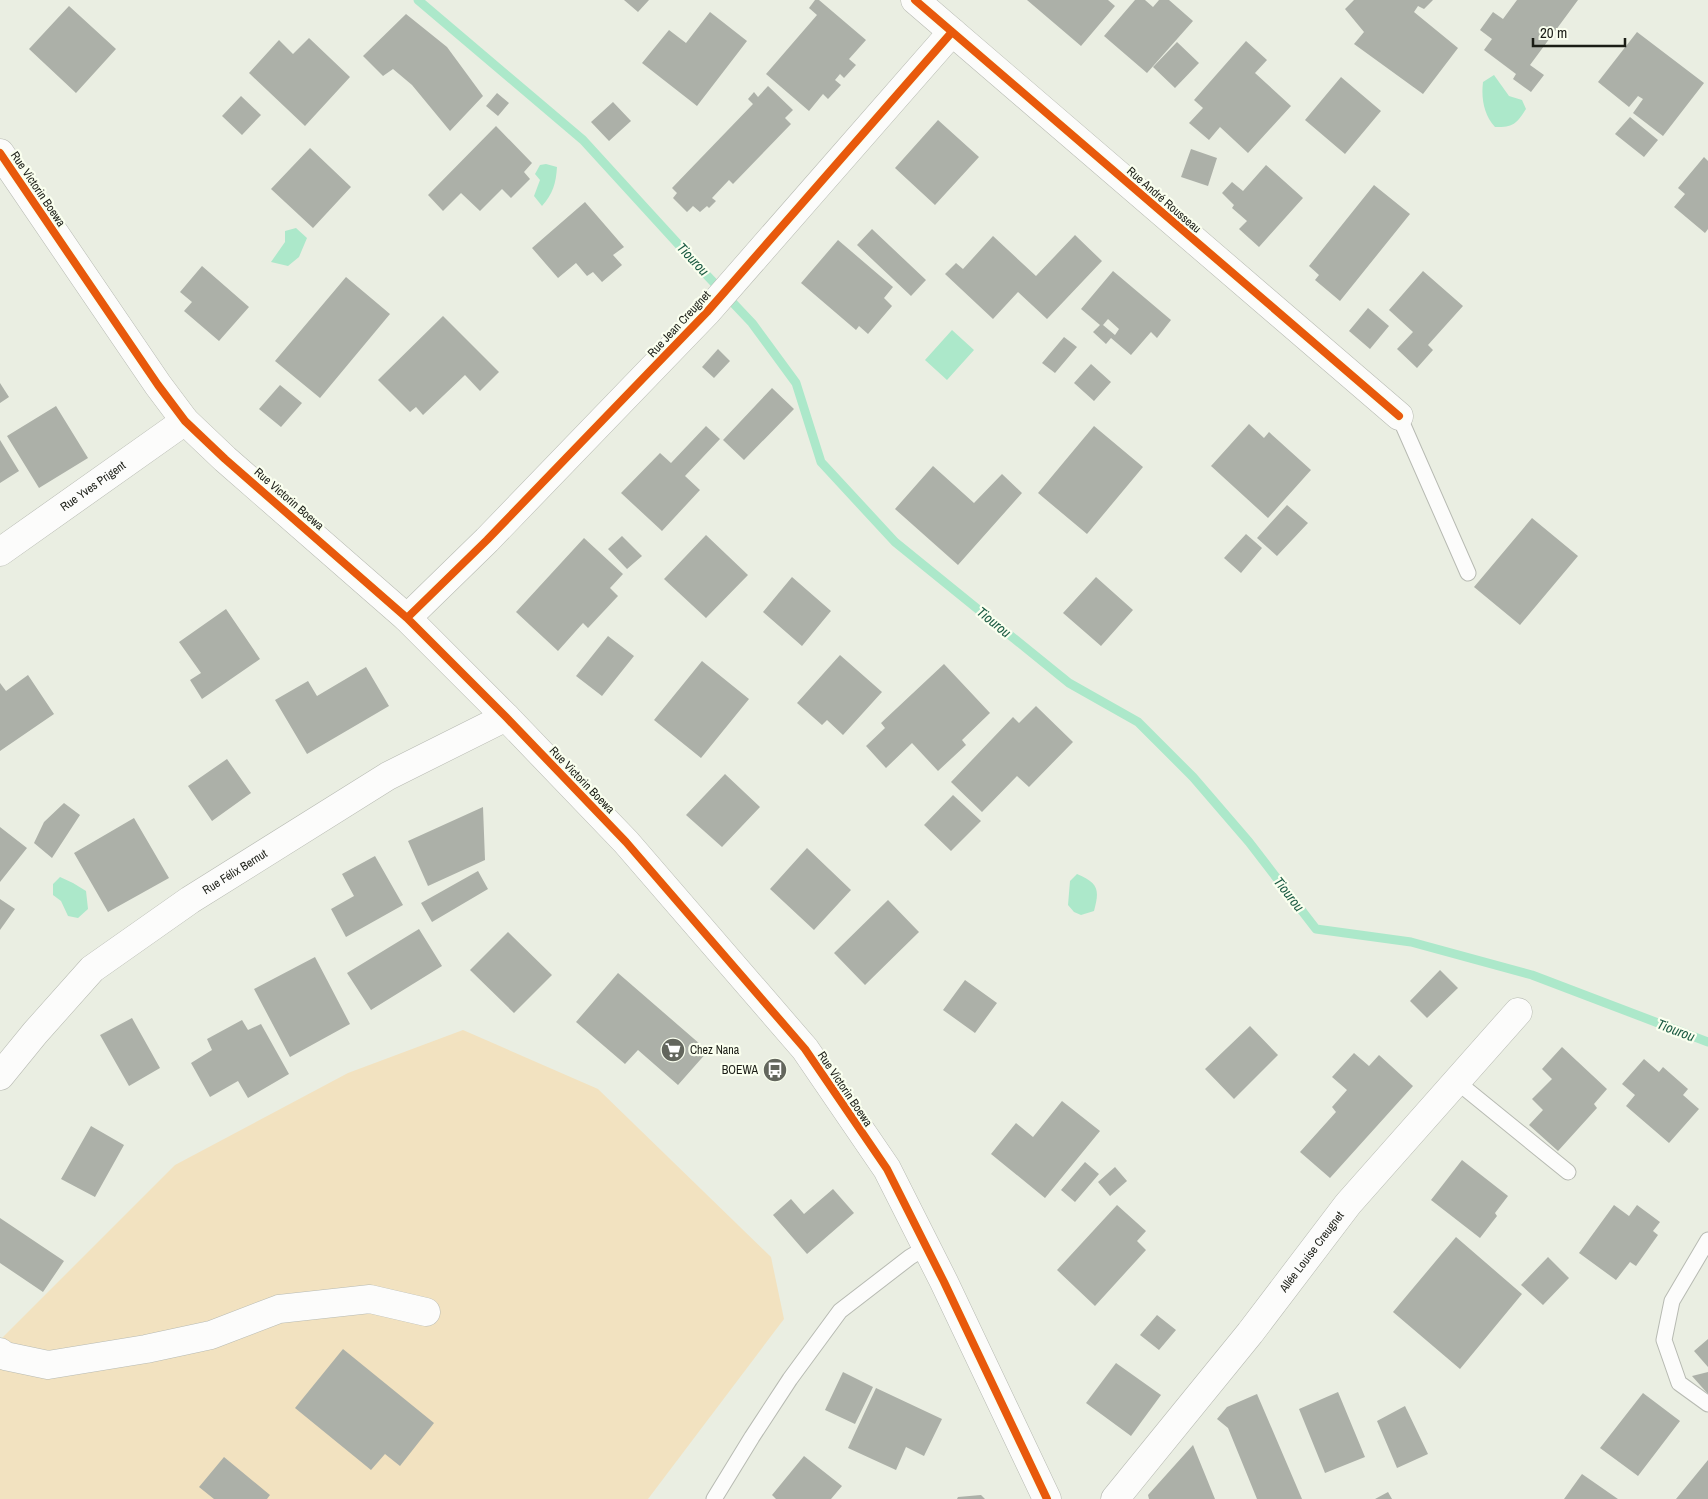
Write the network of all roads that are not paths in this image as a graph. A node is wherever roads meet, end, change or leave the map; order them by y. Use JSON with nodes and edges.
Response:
{"nodes":[{"id":1,"x":915,"y":0,"type":"edge"},
{"id":2,"x":952,"y":32,"type":"junction"},
{"id":3,"x":0,"y":153,"type":"edge"},
{"id":4,"x":1398,"y":416,"type":"joint"},
{"id":5,"x":186,"y":421,"type":"junction"},
{"id":6,"x":0,"y":552,"type":"edge"},
{"id":7,"x":1468,"y":573,"type":"dead end"},
{"id":8,"x":407,"y":618,"type":"junction"},
{"id":9,"x":506,"y":717,"type":"junction"},
{"id":10,"x":1518,"y":1012,"type":"dead end"},
{"id":11,"x":0,"y":1076,"type":"edge"},
{"id":12,"x":1456,"y":1081,"type":"junction"},
{"id":13,"x":1568,"y":1172,"type":"dead end"},
{"id":14,"x":1708,"y":1240,"type":"edge"},
{"id":15,"x":927,"y":1247,"type":"junction"},
{"id":16,"x":426,"y":1312,"type":"dead end"},
{"id":17,"x":0,"y":1352,"type":"edge"},
{"id":18,"x":1708,"y":1404,"type":"edge"},
{"id":19,"x":714,"y":1499,"type":"edge"},
{"id":20,"x":1047,"y":1499,"type":"edge"},
{"id":21,"x":1115,"y":1499,"type":"edge"}],
"edges":[{"from":1,"to":2,"type":"street","name":"Rue André Rousseau"},
{"from":2,"to":4,"type":"street","name":"Rue André Rousseau"},
{"from":2,"to":8,"type":"street","name":"Rue Jean Creugnet"},
{"from":3,"to":5,"type":"street","name":"Rue Victorin Boewa"},
{"from":4,"to":7,"type":"lane"},
{"from":5,"to":6,"type":"street","name":"Rue Yves Prigent"},
{"from":5,"to":8,"type":"street","name":"Rue Victorin Boewa"},
{"from":8,"to":9,"type":"street","name":"Rue Victorin Boewa"},
{"from":9,"to":11,"type":"street","name":"Rue Félix Bernut"},
{"from":9,"to":15,"type":"street","name":"Rue Victorin Boewa"},
{"from":10,"to":12,"type":"street","name":"Allée Louise Creugnet"},
{"from":12,"to":13,"type":"lane"},
{"from":12,"to":21,"type":"street","name":"Allée Louise Creugnet"},
{"from":14,"to":18,"type":"lane"},
{"from":15,"to":19,"type":"lane"},
{"from":15,"to":20,"type":"street","name":"Rue Victorin Boewa"},
{"from":16,"to":17,"type":"street"}]}
